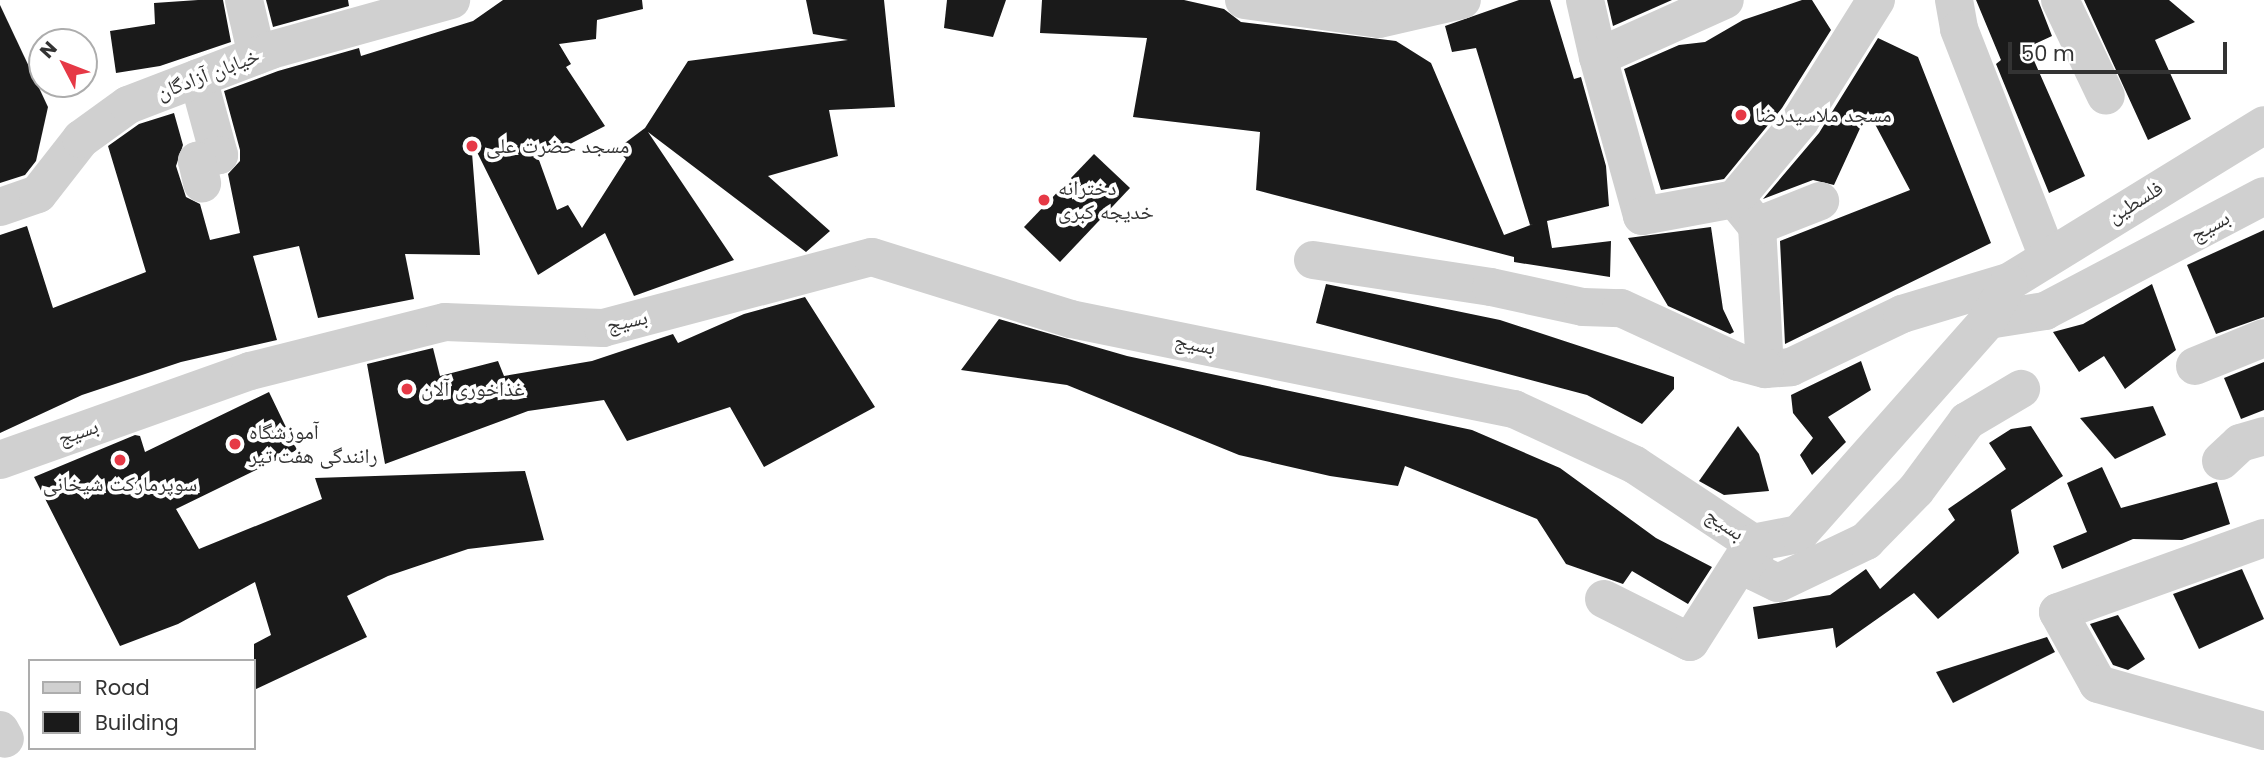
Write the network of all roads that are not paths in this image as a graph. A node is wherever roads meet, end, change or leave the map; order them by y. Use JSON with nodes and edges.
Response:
{"nodes":[{"id":1,"x":244,"y":0,"type":"edge"},
{"id":2,"x":451,"y":0,"type":"edge"},
{"id":3,"x":1462,"y":0,"type":"edge"},
{"id":4,"x":1585,"y":0,"type":"edge"},
{"id":5,"x":1725,"y":0,"type":"edge"},
{"id":6,"x":1875,"y":0,"type":"edge"},
{"id":7,"x":1954,"y":0,"type":"edge"},
{"id":8,"x":2060,"y":0,"type":"edge"},
{"id":9,"x":1267,"y":2,"type":"edge"},
{"id":10,"x":257,"y":55,"type":"junction"},
{"id":11,"x":1598,"y":57,"type":"junction"},
{"id":12,"x":198,"y":78,"type":"junction"},
{"id":13,"x":2106,"y":96,"type":"dead end"},
{"id":14,"x":2264,"y":125,"type":"edge"},
{"id":15,"x":202,"y":183,"type":"dead end"},
{"id":16,"x":2264,"y":196,"type":"edge"},
{"id":17,"x":1821,"y":201,"type":"dead end"},
{"id":18,"x":0,"y":207,"type":"edge"},
{"id":19,"x":1746,"y":212,"type":"junction"},
{"id":20,"x":2049,"y":257,"type":"junction"},
{"id":21,"x":1313,"y":260,"type":"dead end"},
{"id":22,"x":2009,"y":282,"type":"junction"},
{"id":23,"x":1988,"y":320,"type":"junction"},
{"id":24,"x":2264,"y":338,"type":"edge"},
{"id":25,"x":2195,"y":366,"type":"dead end"},
{"id":26,"x":1765,"y":369,"type":"junction"},
{"id":27,"x":2021,"y":389,"type":"dead end"},
{"id":28,"x":2264,"y":436,"type":"edge"},
{"id":29,"x":0,"y":460,"type":"edge"},
{"id":30,"x":2221,"y":461,"type":"dead end"},
{"id":31,"x":2264,"y":538,"type":"edge"},
{"id":32,"x":1753,"y":543,"type":"junction"},
{"id":33,"x":1604,"y":599,"type":"dead end"},
{"id":34,"x":2264,"y":731,"type":"edge"}],
"edges":[{"from":1,"to":10,"type":"street"},
{"from":2,"to":10,"type":"street","name":"خیابان آزادگان"},
{"from":3,"to":9,"type":"street"},
{"from":4,"to":11,"type":"street"},
{"from":5,"to":11,"type":"street"},
{"from":6,"to":19,"type":"street"},
{"from":7,"to":20,"type":"street"},
{"from":8,"to":13,"type":"street"},
{"from":10,"to":12,"type":"street","name":"خیابان آزادگان"},
{"from":11,"to":19,"type":"street"},
{"from":12,"to":15,"type":"street"},
{"from":12,"to":18,"type":"street","name":"خیابان آزادگان"},
{"from":14,"to":20,"type":"street","name":"فلسطین"},
{"from":16,"to":23,"type":"street","name":"بسیج"},
{"from":17,"to":19,"type":"street"},
{"from":19,"to":26,"type":"street"},
{"from":20,"to":22,"type":"street","name":"فلسطین"},
{"from":21,"to":26,"type":"street"},
{"from":22,"to":23,"type":"street"},
{"from":22,"to":26,"type":"street"},
{"from":23,"to":32,"type":"street","name":"بسیج"},
{"from":24,"to":25,"type":"street"},
{"from":27,"to":32,"type":"street"},
{"from":28,"to":30,"type":"street"},
{"from":29,"to":32,"type":"street","name":"بسیج"},
{"from":31,"to":34,"type":"street"},
{"from":32,"to":33,"type":"street"}]}
